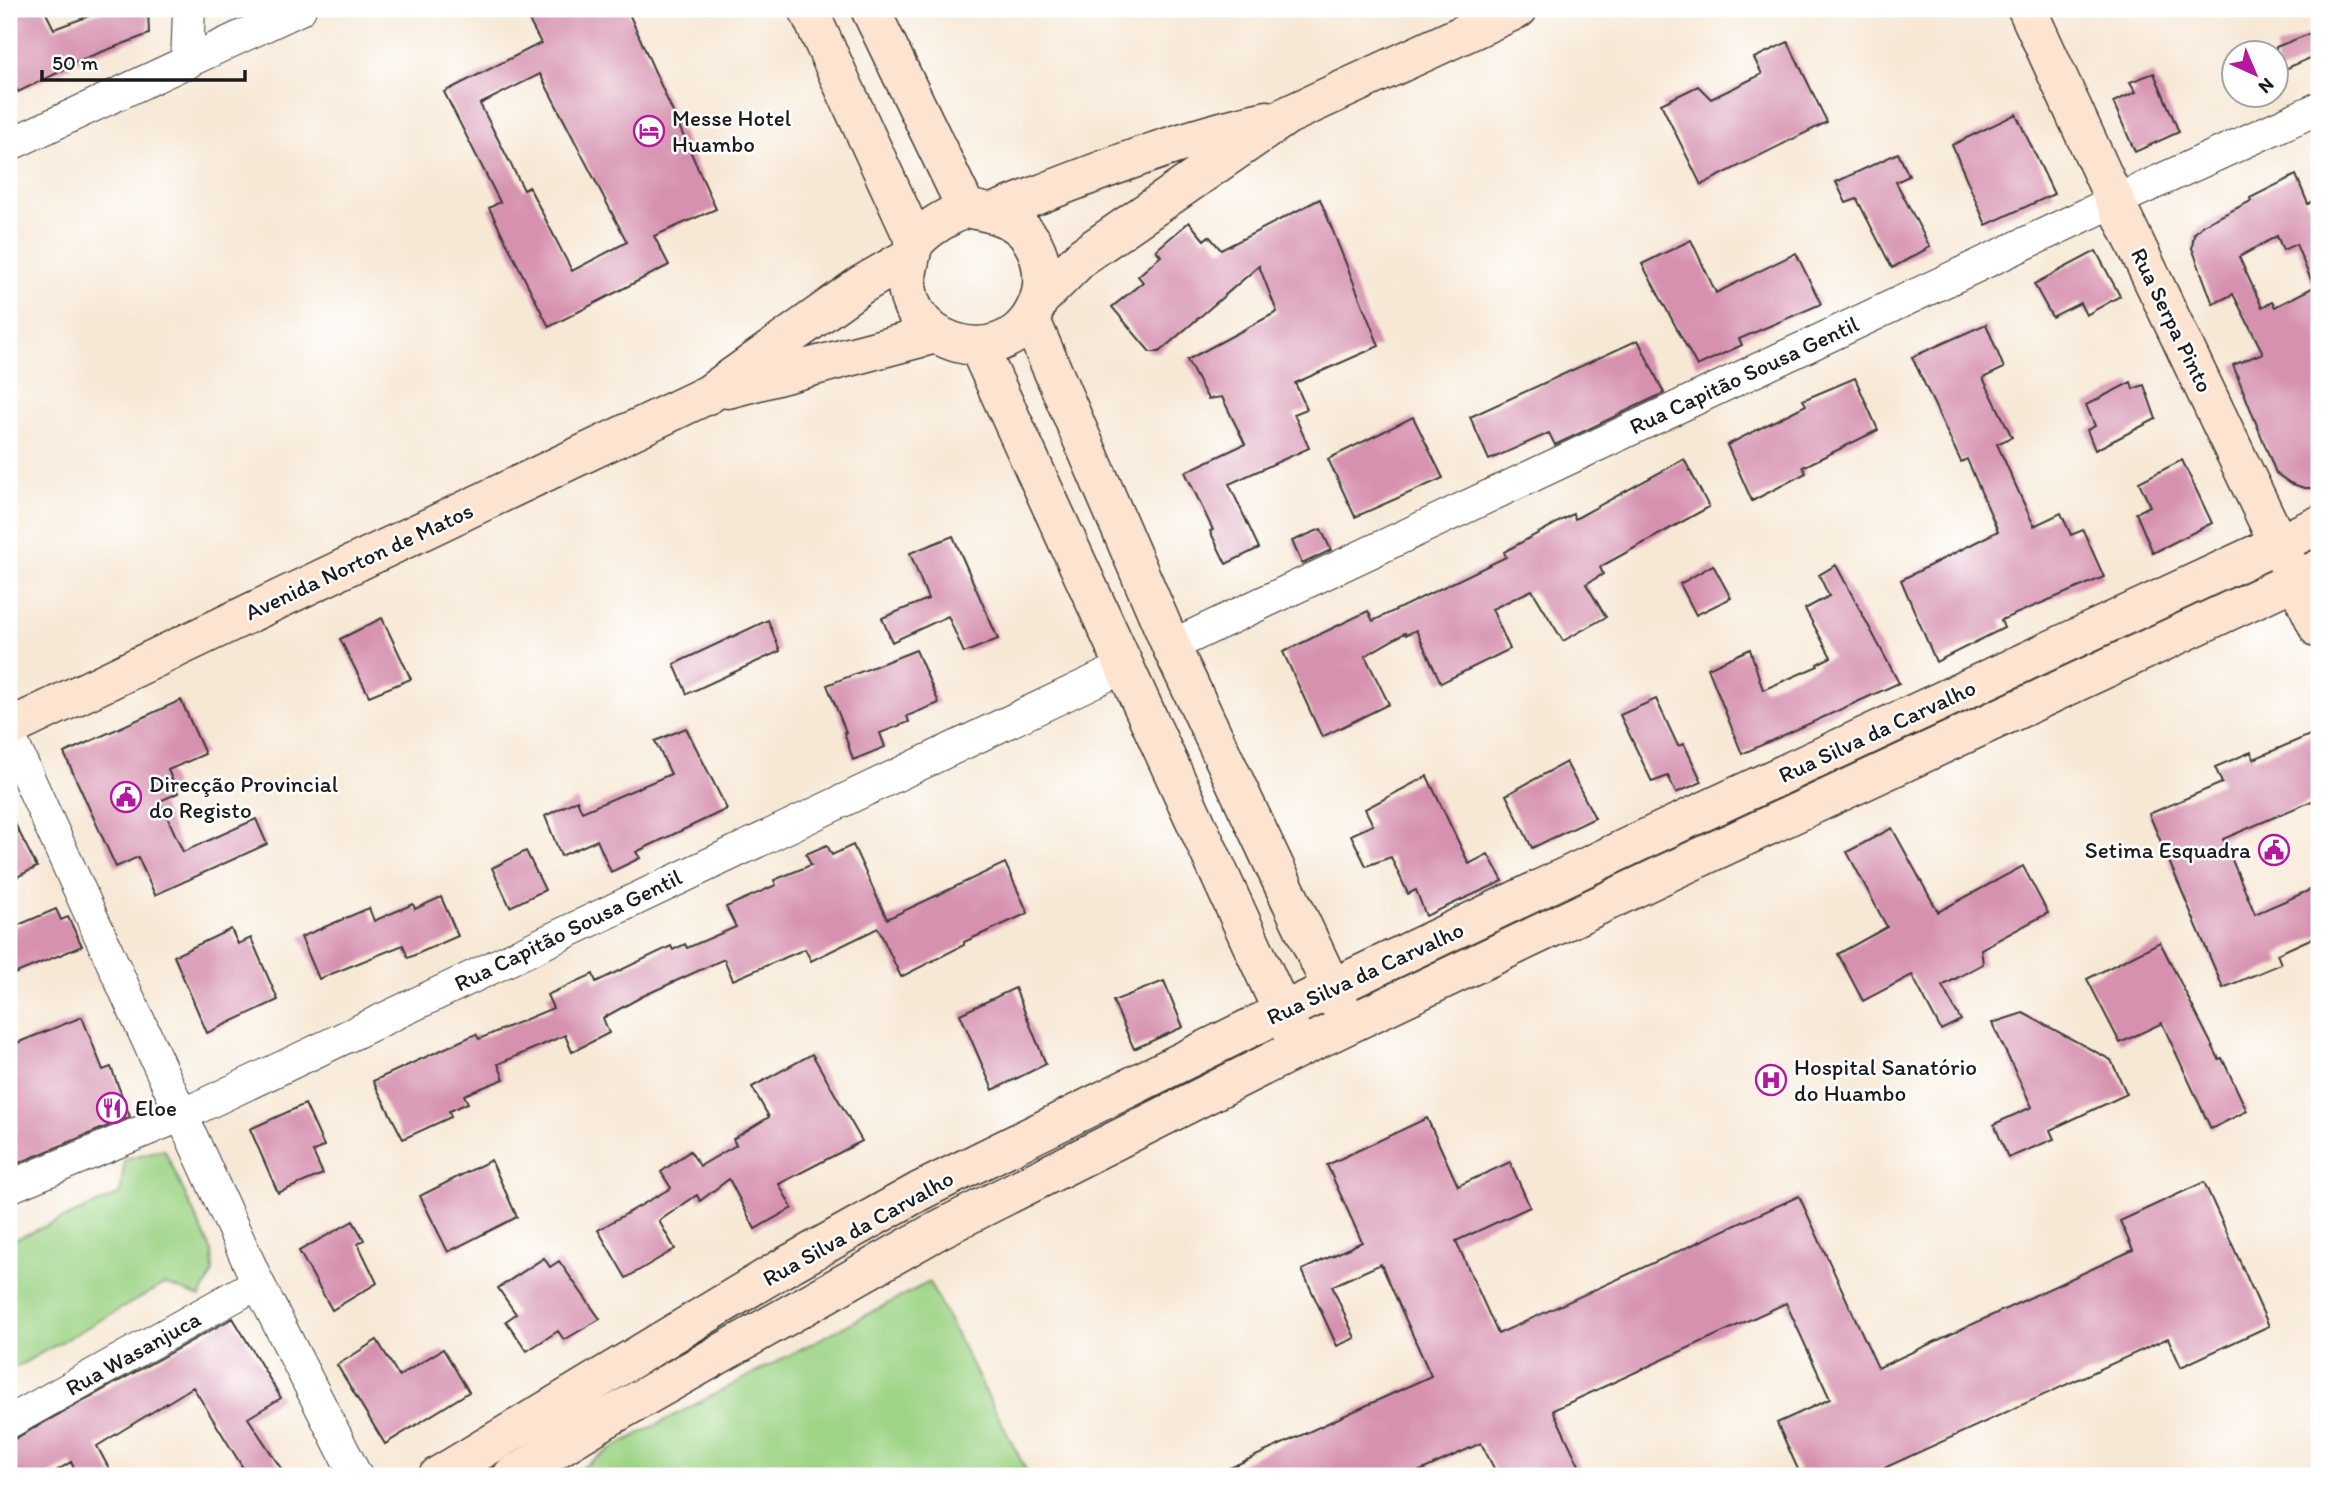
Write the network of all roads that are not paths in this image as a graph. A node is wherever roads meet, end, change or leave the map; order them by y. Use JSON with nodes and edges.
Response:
{"nodes":[{"id":1,"x":189,"y":9,"type":"edge"},
{"id":2,"x":300,"y":9,"type":"edge"},
{"id":3,"x":808,"y":9,"type":"edge"},
{"id":4,"x":870,"y":9,"type":"edge"},
{"id":5,"x":1518,"y":9,"type":"edge"},
{"id":6,"x":2027,"y":9,"type":"edge"},
{"id":7,"x":187,"y":63,"type":"junction"},
{"id":8,"x":2319,"y":108,"type":"edge"},
{"id":9,"x":1286,"y":116,"type":"junction"},
{"id":10,"x":9,"y":145,"type":"edge"},
{"id":11,"x":2115,"y":201,"type":"junction"},
{"id":12,"x":979,"y":211,"type":"junction"},
{"id":13,"x":913,"y":249,"type":"junction"},
{"id":14,"x":1035,"y":309,"type":"junction"},
{"id":15,"x":936,"y":334,"type":"junction"},
{"id":16,"x":978,"y":346,"type":"junction"},
{"id":17,"x":709,"y":394,"type":"junction"},
{"id":18,"x":2319,"y":525,"type":"edge"},
{"id":19,"x":2280,"y":543,"type":"junction"},
{"id":20,"x":2308,"y":574,"type":"edge"},
{"id":21,"x":2094,"y":628,"type":"junction"},
{"id":22,"x":2319,"y":629,"type":"edge"},
{"id":23,"x":1171,"y":646,"type":"junction"},
{"id":24,"x":2110,"y":665,"type":"junction"},
{"id":25,"x":1124,"y":667,"type":"junction"},
{"id":26,"x":9,"y":728,"type":"edge"},
{"id":27,"x":9,"y":735,"type":"edge"},
{"id":28,"x":1845,"y":747,"type":"junction"},
{"id":29,"x":1862,"y":782,"type":"junction"},
{"id":30,"x":1331,"y":989,"type":"junction"},
{"id":31,"x":1282,"y":1012,"type":"junction"},
{"id":32,"x":1348,"y":1024,"type":"junction"},
{"id":33,"x":1299,"y":1048,"type":"junction"},
{"id":34,"x":182,"y":1115,"type":"junction"},
{"id":35,"x":9,"y":1188,"type":"edge"},
{"id":36,"x":781,"y":1269,"type":"junction"},
{"id":37,"x":258,"y":1283,"type":"junction"},
{"id":38,"x":800,"y":1307,"type":"junction"},
{"id":39,"x":584,"y":1387,"type":"junction"},
{"id":40,"x":602,"y":1421,"type":"junction"},
{"id":41,"x":9,"y":1422,"type":"edge"},
{"id":42,"x":356,"y":1476,"type":"edge"},
{"id":43,"x":438,"y":1476,"type":"edge"},
{"id":44,"x":512,"y":1476,"type":"edge"}],
"edges":[{"from":1,"to":7,"type":"street"},
{"from":2,"to":7,"type":"street"},
{"from":3,"to":13,"type":"street"},
{"from":4,"to":12,"type":"street"},
{"from":5,"to":9,"type":"street"},
{"from":6,"to":11,"type":"street","name":"Rua Serpa Pinto"},
{"from":7,"to":10,"type":"street"},
{"from":8,"to":11,"type":"street","name":"Rua Capitão Sousa Gentil"},
{"from":9,"to":12,"type":"street"},
{"from":9,"to":14,"type":"street"},
{"from":11,"to":19,"type":"street","name":"Rua Serpa Pinto"},
{"from":11,"to":23,"type":"street","name":"Rua Capitão Sousa Gentil"},
{"from":12,"to":13,"type":"street"},
{"from":12,"to":14,"type":"street"},
{"from":13,"to":15,"type":"street"},
{"from":13,"to":17,"type":"street","name":"Avenida Norton de Matos"},
{"from":14,"to":16,"type":"street"},
{"from":14,"to":23,"type":"street"},
{"from":15,"to":16,"type":"street"},
{"from":15,"to":17,"type":"street","name":"Avenida Norton de Matos"},
{"from":16,"to":25,"type":"street"},
{"from":17,"to":26,"type":"street","name":"Avenida Norton de Matos"},
{"from":18,"to":19,"type":"street","name":"Rua Silva da Carvalho"},
{"from":19,"to":20,"type":"street","name":"Rua Serpa Pinto"},
{"from":19,"to":21,"type":"street","name":"Rua Silva da Carvalho"},
{"from":20,"to":22,"type":"street","name":"Rua Serpa Pinto"},
{"from":20,"to":24,"type":"street","name":"Rua Silva da Carvalho"},
{"from":21,"to":24,"type":"street"},
{"from":21,"to":28,"type":"street","name":"Rua Silva da Carvalho"},
{"from":23,"to":30,"type":"street"},
{"from":24,"to":29,"type":"street","name":"Rua Silva da Carvalho"},
{"from":25,"to":31,"type":"street"},
{"from":25,"to":34,"type":"street","name":"Rua Capitão Sousa Gentil"},
{"from":27,"to":34,"type":"street"},
{"from":28,"to":29,"type":"street"},
{"from":28,"to":30,"type":"street","name":"Rua Silva da Carvalho"},
{"from":29,"to":32,"type":"street","name":"Rua Silva da Carvalho"},
{"from":30,"to":31,"type":"street","name":"Rua Silva da Carvalho"},
{"from":30,"to":32,"type":"street"},
{"from":31,"to":33,"type":"street"},
{"from":31,"to":36,"type":"street","name":"Rua Silva da Carvalho"},
{"from":32,"to":33,"type":"street","name":"Rua Silva da Carvalho"},
{"from":33,"to":38,"type":"street","name":"Rua Silva da Carvalho"},
{"from":34,"to":35,"type":"street","name":"Rua Capitão Sousa Gentil"},
{"from":34,"to":37,"type":"street"},
{"from":36,"to":38,"type":"street"},
{"from":36,"to":39,"type":"street","name":"Rua Silva da Carvalho"},
{"from":37,"to":41,"type":"street","name":"Rua Wasanjuca"},
{"from":37,"to":42,"type":"street"},
{"from":38,"to":40,"type":"street","name":"Rua Silva da Carvalho"},
{"from":39,"to":40,"type":"street"},
{"from":39,"to":43,"type":"street","name":"Rua Silva da Carvalho"},
{"from":40,"to":44,"type":"street","name":"Rua Silva da Carvalho"}]}
